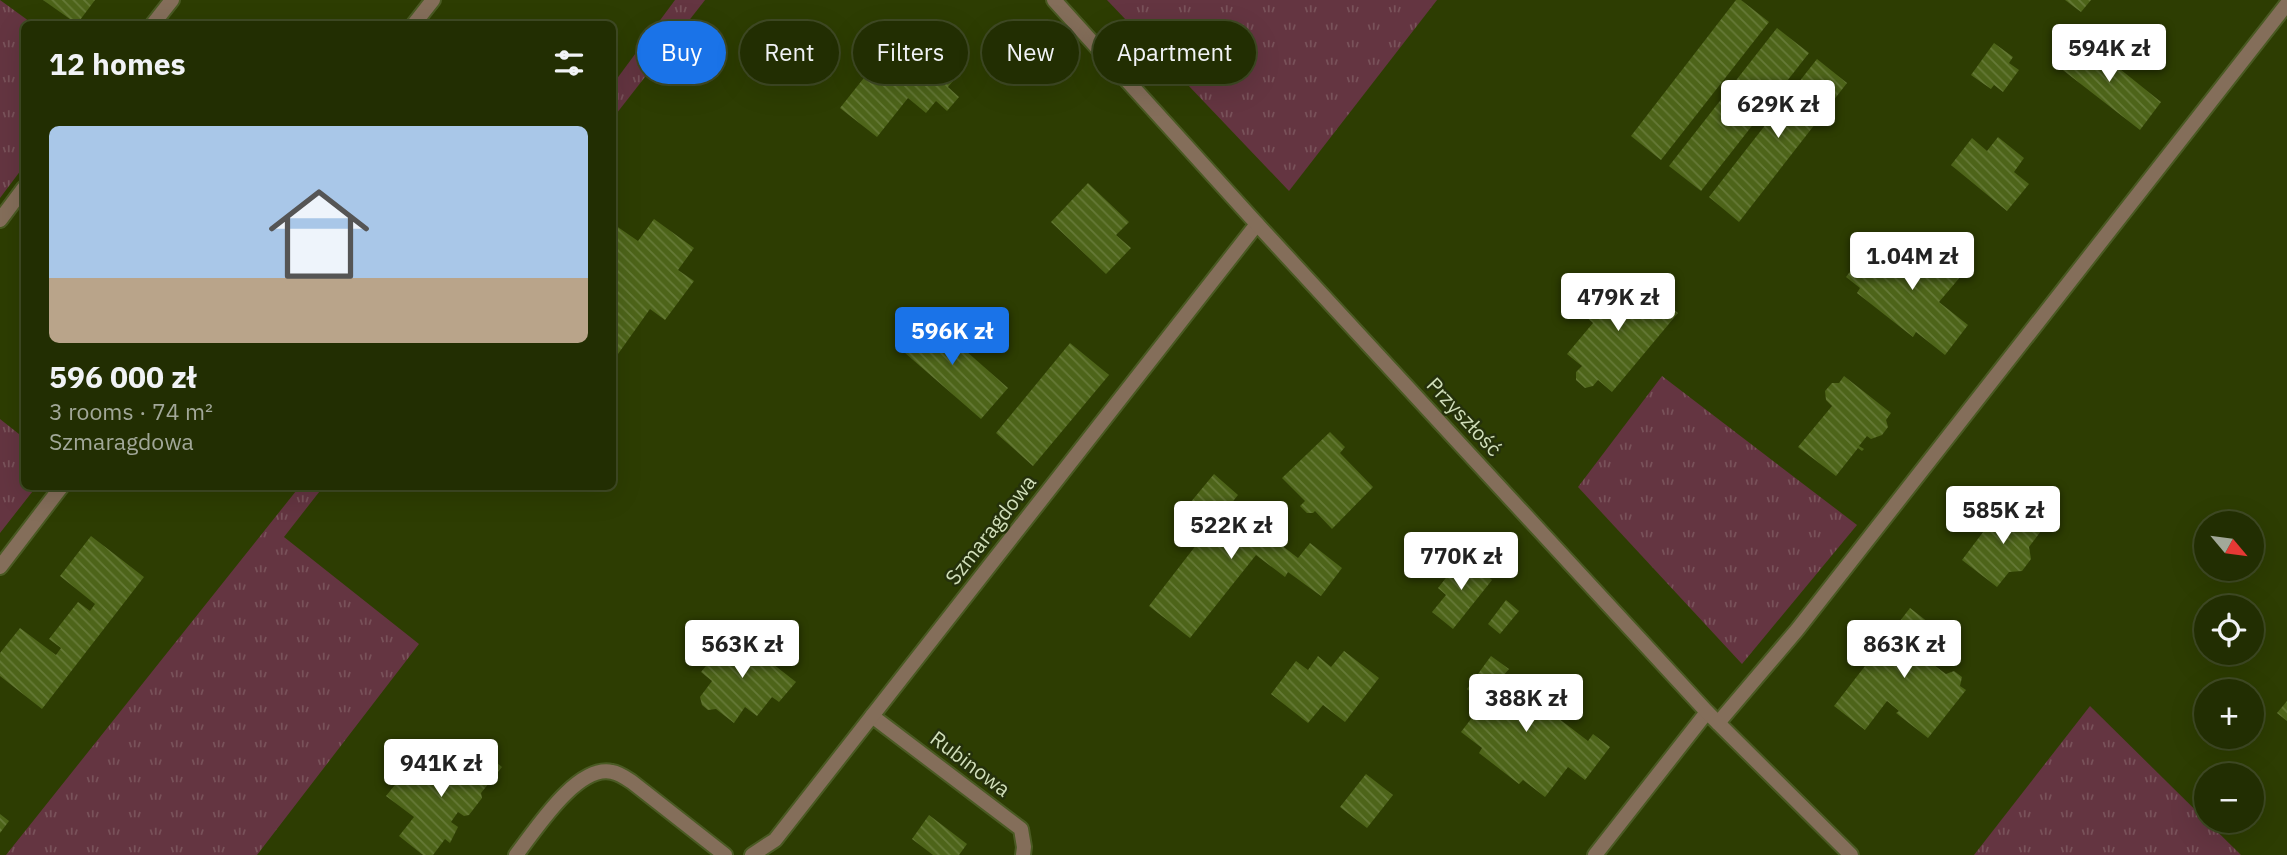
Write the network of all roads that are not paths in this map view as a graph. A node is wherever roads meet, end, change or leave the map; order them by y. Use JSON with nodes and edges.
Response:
{"nodes":[{"id":1,"x":172,"y":0,"type":"edge"},
{"id":2,"x":433,"y":0,"type":"edge"},
{"id":3,"x":1054,"y":0,"type":"edge"},
{"id":4,"x":2287,"y":4,"type":"edge"},
{"id":5,"x":155,"y":21,"type":"edge"},
{"id":6,"x":416,"y":21,"type":"edge"},
{"id":7,"x":21,"y":192,"type":"edge"},
{"id":8,"x":0,"y":220,"type":"edge"},
{"id":9,"x":1257,"y":224,"type":"junction"},
{"id":10,"x":59,"y":490,"type":"edge"},
{"id":11,"x":0,"y":567,"type":"edge"},
{"id":12,"x":1707,"y":712,"type":"junction"},
{"id":13,"x":872,"y":716,"type":"junction"},
{"id":14,"x":1718,"y":723,"type":"junction"},
{"id":15,"x":516,"y":855,"type":"edge"},
{"id":16,"x":725,"y":855,"type":"edge"},
{"id":17,"x":752,"y":855,"type":"edge"},
{"id":18,"x":1023,"y":855,"type":"edge"},
{"id":19,"x":1595,"y":855,"type":"edge"},
{"id":20,"x":1851,"y":855,"type":"edge"}],
"edges":[{"from":1,"to":5,"type":"street"},
{"from":2,"to":6,"type":"street"},
{"from":3,"to":9,"type":"street","name":"Przyszłość"},
{"from":4,"to":14,"type":"street"},
{"from":7,"to":8,"type":"street"},
{"from":9,"to":12,"type":"street","name":"Przyszłość"},
{"from":9,"to":13,"type":"street","name":"Szmaragdowa"},
{"from":10,"to":11,"type":"street"},
{"from":12,"to":14,"type":"street","name":"Przyszłość"},
{"from":12,"to":19,"type":"street"},
{"from":13,"to":17,"type":"street","name":"Szmaragdowa"},
{"from":13,"to":18,"type":"street","name":"Rubinowa"},
{"from":14,"to":20,"type":"street","name":"Przyszłość"},
{"from":15,"to":16,"type":"street"}]}
